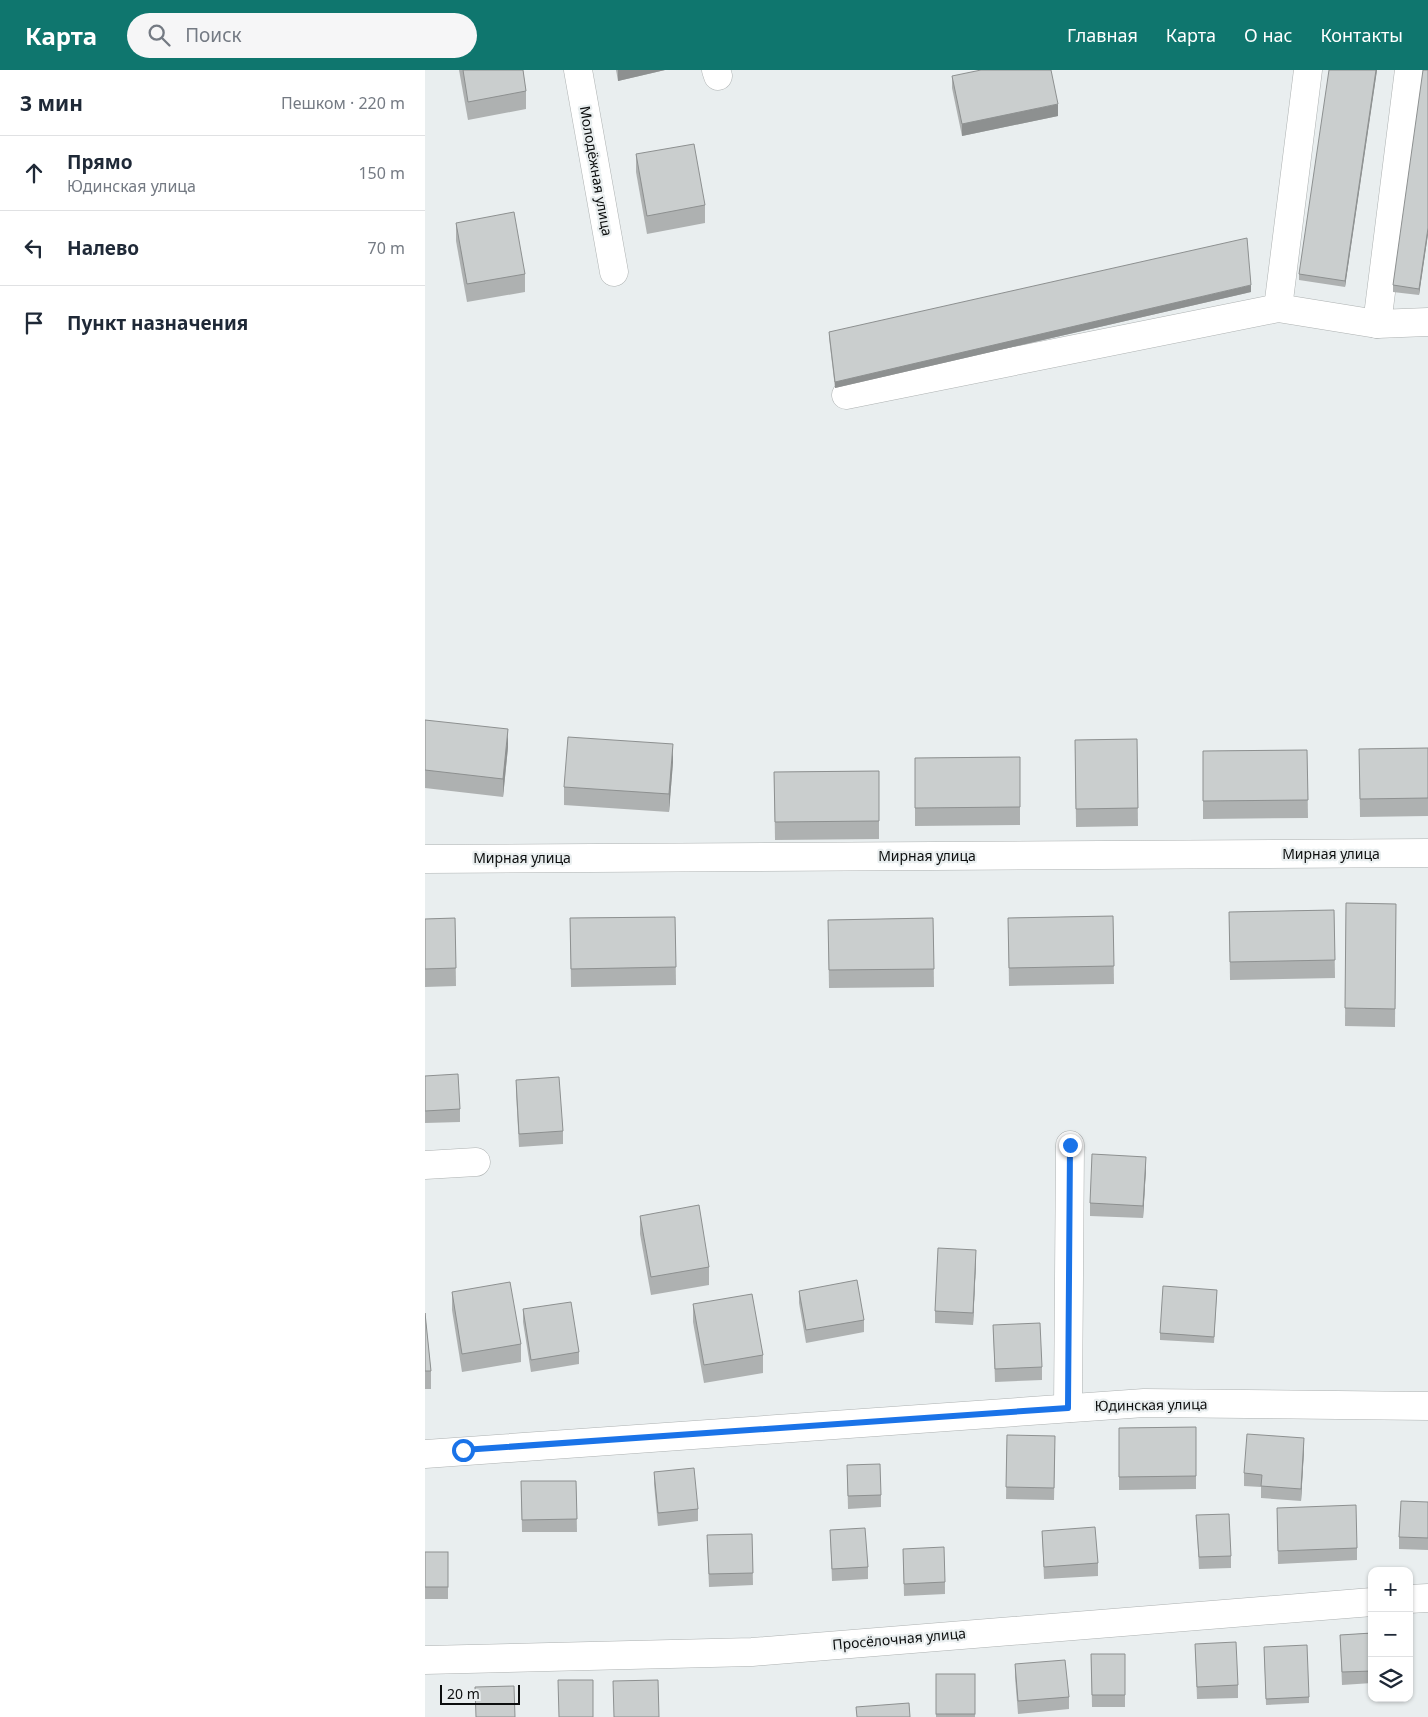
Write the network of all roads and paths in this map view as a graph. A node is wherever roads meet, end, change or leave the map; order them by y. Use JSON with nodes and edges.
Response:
{"nodes":[{"id":1,"x":578,"y":70,"type":"edge"},
{"id":2,"x":1308,"y":70,"type":"edge"},
{"id":3,"x":1409,"y":70,"type":"edge"},
{"id":4,"x":614,"y":272,"type":"dead end"},
{"id":5,"x":1278,"y":308,"type":"junction"},
{"id":6,"x":1428,"y":322,"type":"edge"},
{"id":7,"x":1377,"y":324,"type":"junction"},
{"id":8,"x":845,"y":395,"type":"dead end"},
{"id":9,"x":1428,"y":853,"type":"edge"},
{"id":10,"x":425,"y":859,"type":"edge"},
{"id":11,"x":1070,"y":1145,"type":"dead end"},
{"id":12,"x":476,"y":1162,"type":"dead end"},
{"id":13,"x":425,"y":1165,"type":"edge"},
{"id":14,"x":1428,"y":1406,"type":"edge"},
{"id":15,"x":1068,"y":1408,"type":"junction"},
{"id":16,"x":425,"y":1454,"type":"edge"},
{"id":17,"x":1428,"y":1598,"type":"edge"},
{"id":18,"x":1413,"y":1600,"type":"edge"},
{"id":19,"x":1368,"y":1602,"type":"edge"},
{"id":20,"x":425,"y":1660,"type":"edge"}],
"edges":[{"from":1,"to":4,"type":"street","name":"Молодёжная улица"},
{"from":2,"to":5,"type":"street"},
{"from":3,"to":7,"type":"street"},
{"from":5,"to":7,"type":"street"},
{"from":5,"to":8,"type":"street"},
{"from":6,"to":7,"type":"street"},
{"from":9,"to":10,"type":"street","name":"Мирная улица"},
{"from":11,"to":15,"type":"street"},
{"from":12,"to":13,"type":"street"},
{"from":14,"to":15,"type":"street","name":"Юдинская улица"},
{"from":15,"to":16,"type":"street","name":"Юдинская улица"},
{"from":17,"to":18,"type":"street"},
{"from":19,"to":20,"type":"street","name":"Просёлочная улица"}]}
